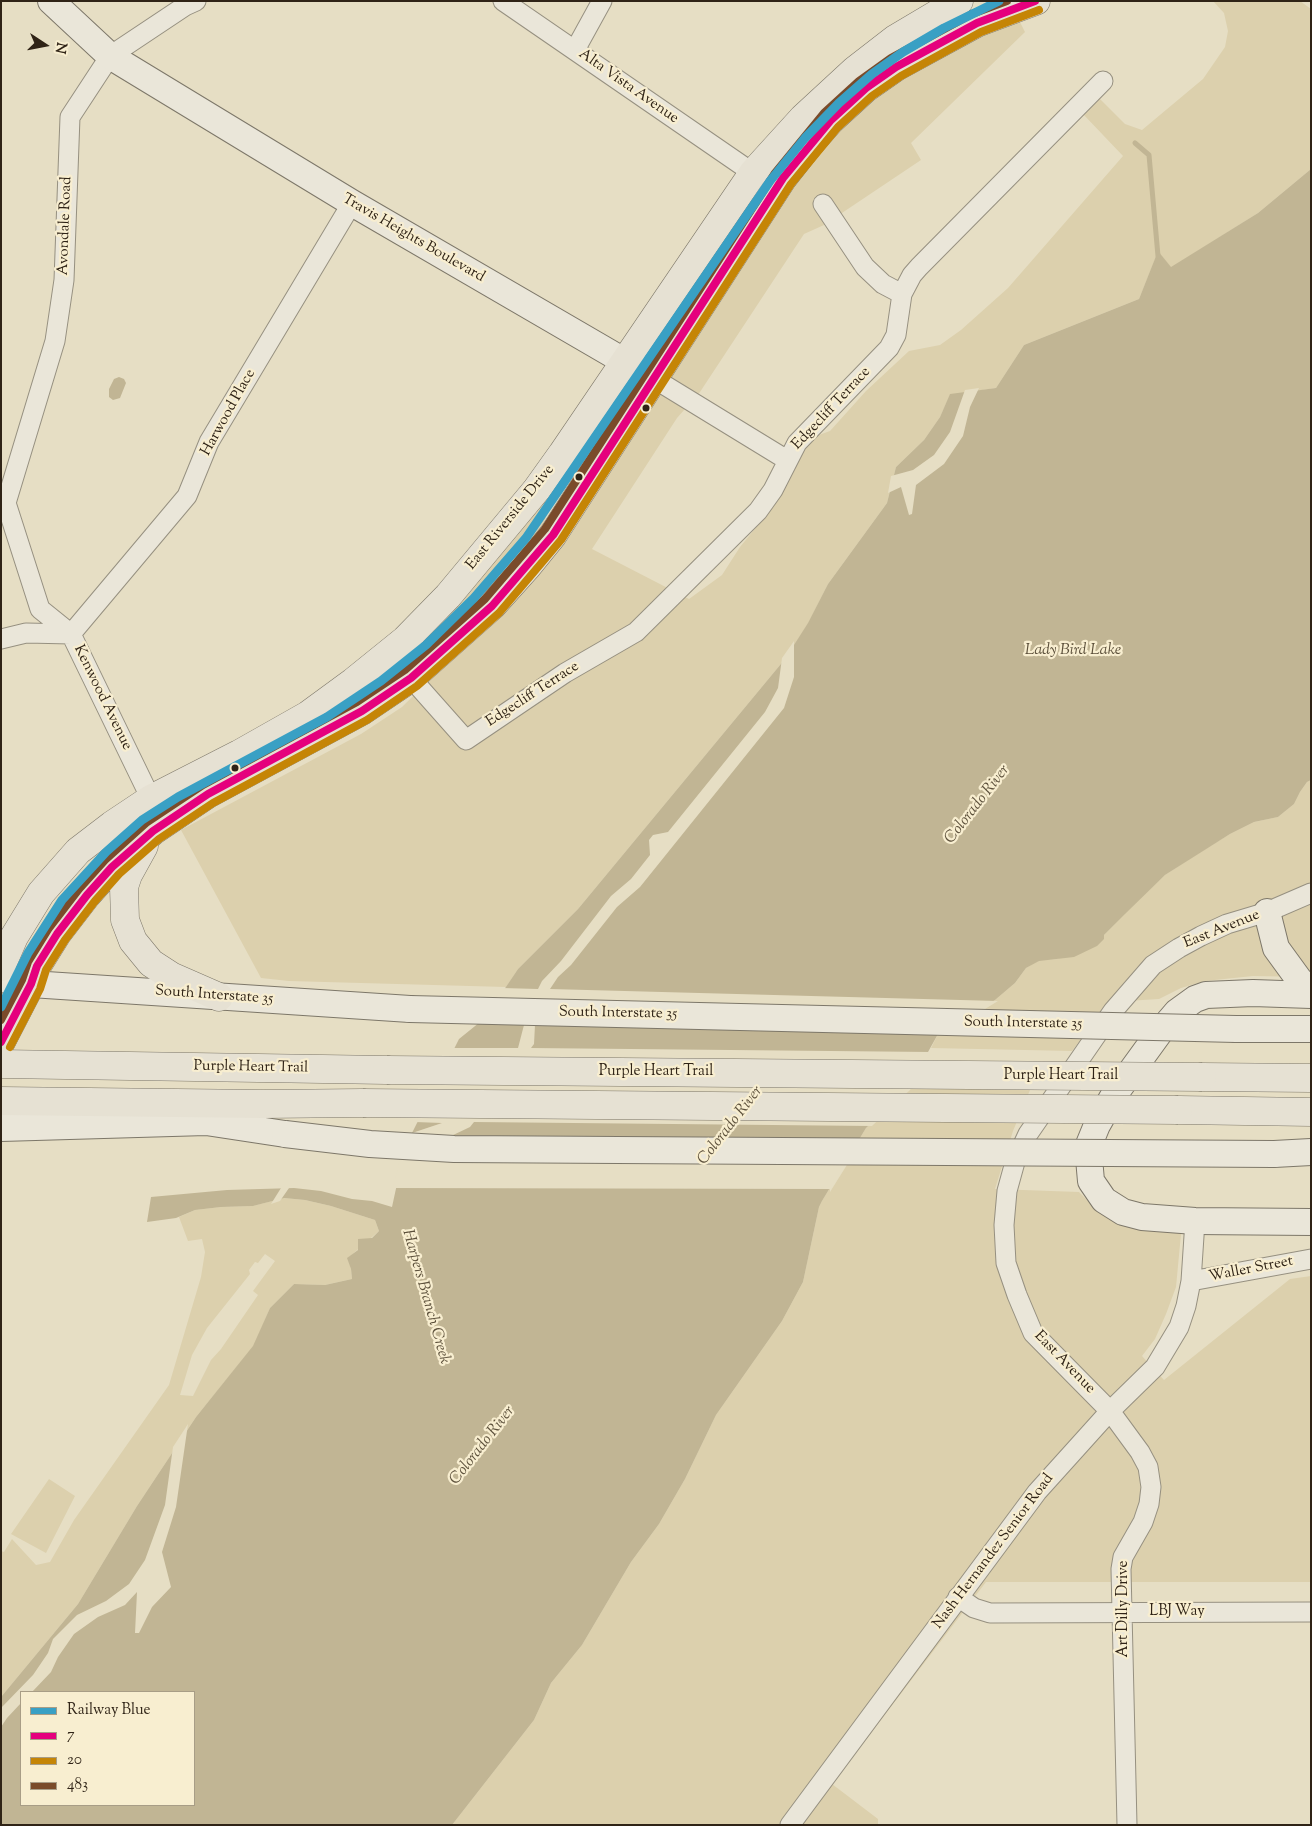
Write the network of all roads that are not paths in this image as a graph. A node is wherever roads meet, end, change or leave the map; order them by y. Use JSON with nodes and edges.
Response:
{"nodes":[{"id":1,"x":51,"y":1,"type":"edge"},
{"id":2,"x":196,"y":1,"type":"edge"},
{"id":3,"x":503,"y":1,"type":"edge"},
{"id":4,"x":602,"y":1,"type":"edge"},
{"id":5,"x":1036,"y":1,"type":"edge"},
{"id":6,"x":956,"y":2,"type":"edge"},
{"id":7,"x":575,"y":50,"type":"junction"},
{"id":8,"x":110,"y":56,"type":"junction"},
{"id":9,"x":1103,"y":82,"type":"dead end"},
{"id":10,"x":754,"y":173,"type":"junction"},
{"id":11,"x":352,"y":203,"type":"junction"},
{"id":12,"x":823,"y":204,"type":"dead end"},
{"id":13,"x":902,"y":294,"type":"junction"},
{"id":14,"x":624,"y":362,"type":"junction"},
{"id":15,"x":653,"y":378,"type":"junction"},
{"id":16,"x":787,"y":460,"type":"junction"},
{"id":17,"x":4,"y":499,"type":"edge"},
{"id":18,"x":71,"y":634,"type":"junction"},
{"id":19,"x":1,"y":639,"type":"edge"},
{"id":20,"x":411,"y":678,"type":"junction"},
{"id":21,"x":151,"y":798,"type":"junction"},
{"id":22,"x":153,"y":831,"type":"junction"},
{"id":23,"x":41,"y":893,"type":"junction"},
{"id":24,"x":1311,"y":894,"type":"edge"},
{"id":25,"x":1267,"y":912,"type":"junction"},
{"id":26,"x":1,"y":928,"type":"edge"},
{"id":27,"x":1276,"y":948,"type":"junction"},
{"id":28,"x":1,"y":967,"type":"edge"},
{"id":29,"x":1,"y":979,"type":"edge"},
{"id":30,"x":31,"y":984,"type":"junction"},
{"id":31,"x":1311,"y":988,"type":"edge"},
{"id":32,"x":1253,"y":993,"type":"junction"},
{"id":33,"x":1311,"y":995,"type":"edge"},
{"id":34,"x":219,"y":997,"type":"junction"},
{"id":35,"x":1311,"y":1030,"type":"edge"},
{"id":36,"x":1,"y":1042,"type":"edge"},
{"id":37,"x":1,"y":1064,"type":"edge"},
{"id":38,"x":1311,"y":1078,"type":"edge"},
{"id":39,"x":1,"y":1101,"type":"edge"},
{"id":40,"x":1311,"y":1112,"type":"edge"},
{"id":41,"x":1,"y":1128,"type":"edge"},
{"id":42,"x":1311,"y":1152,"type":"edge"},
{"id":43,"x":1195,"y":1221,"type":"junction"},
{"id":44,"x":1311,"y":1222,"type":"edge"},
{"id":45,"x":1311,"y":1259,"type":"edge"},
{"id":46,"x":1191,"y":1281,"type":"junction"},
{"id":47,"x":1110,"y":1411,"type":"junction"},
{"id":48,"x":958,"y":1597,"type":"junction"},
{"id":49,"x":1123,"y":1612,"type":"junction"},
{"id":50,"x":1311,"y":1612,"type":"edge"},
{"id":51,"x":790,"y":1825,"type":"edge"},
{"id":52,"x":1128,"y":1825,"type":"edge"}],
"edges":[{"from":1,"to":8,"type":"main road","name":"Travis Heights Boulevard"},
{"from":2,"to":8,"type":"street","name":"Avondale Road"},
{"from":3,"to":7,"type":"street","name":"Alta Vista Avenue"},
{"from":4,"to":7,"type":"street"},
{"from":5,"to":15,"type":"main road"},
{"from":6,"to":10,"type":"main road","name":"East Riverside Drive"},
{"from":7,"to":10,"type":"street","name":"Alta Vista Avenue"},
{"from":8,"to":11,"type":"main road","name":"Travis Heights Boulevard"},
{"from":8,"to":17,"type":"street","name":"Avondale Road"},
{"from":9,"to":13,"type":"street","name":"Edgecliff Terrace"},
{"from":10,"to":14,"type":"main road","name":"East Riverside Drive"},
{"from":11,"to":14,"type":"main road","name":"Travis Heights Boulevard"},
{"from":11,"to":18,"type":"street","name":"Harwood Place"},
{"from":12,"to":13,"type":"street"},
{"from":13,"to":16,"type":"street","name":"Edgecliff Terrace"},
{"from":14,"to":15,"type":"main road","name":"Travis Heights Boulevard"},
{"from":14,"to":21,"type":"main road","name":"East Riverside Drive"},
{"from":15,"to":16,"type":"street","name":"Travis Heights Boulevard"},
{"from":15,"to":20,"type":"main road"},
{"from":16,"to":20,"type":"street","name":"Edgecliff Terrace"},
{"from":17,"to":18,"type":"street","name":"Kenwood Avenue"},
{"from":18,"to":19,"type":"street"},
{"from":18,"to":21,"type":"street","name":"Kenwood Avenue"},
{"from":20,"to":22,"type":"main road"},
{"from":21,"to":23,"type":"main road","name":"East Riverside Drive"},
{"from":22,"to":30,"type":"main road"},
{"from":22,"to":34,"type":"main road"},
{"from":23,"to":26,"type":"main road"},
{"from":23,"to":28,"type":"main road","name":"East Riverside Drive"},
{"from":24,"to":25,"type":"street","name":"East Avenue"},
{"from":25,"to":27,"type":"main road"},
{"from":25,"to":47,"type":"street","name":"East Avenue"},
{"from":27,"to":31,"type":"main road"},
{"from":27,"to":32,"type":"main road"},
{"from":29,"to":30,"type":"main road","name":"South Interstate 35"},
{"from":30,"to":34,"type":"main road","name":"South Interstate 35"},
{"from":30,"to":36,"type":"main road"},
{"from":32,"to":33,"type":"main road"},
{"from":32,"to":43,"type":"main road"},
{"from":34,"to":35,"type":"main road","name":"South Interstate 35","bridge":true},
{"from":37,"to":38,"type":"main road","name":"Purple Heart Trail","bridge":true},
{"from":39,"to":40,"type":"main road","bridge":true},
{"from":41,"to":42,"type":"main road","bridge":true},
{"from":43,"to":44,"type":"main road"},
{"from":43,"to":46,"type":"street","name":"Nash Hernandez Senior Road"},
{"from":45,"to":46,"type":"street","name":"Waller Street"},
{"from":46,"to":47,"type":"street","name":"Nash Hernandez Senior Road"},
{"from":47,"to":48,"type":"street","name":"Nash Hernandez Senior Road"},
{"from":47,"to":49,"type":"street","name":"Art Dilly Drive"},
{"from":48,"to":49,"type":"street","name":"LBJ Way"},
{"from":48,"to":51,"type":"street","name":"Nash Hernandez Senior Road"},
{"from":49,"to":50,"type":"street","name":"LBJ Way"},
{"from":49,"to":52,"type":"street","name":"Art Dilly Drive"}]}
